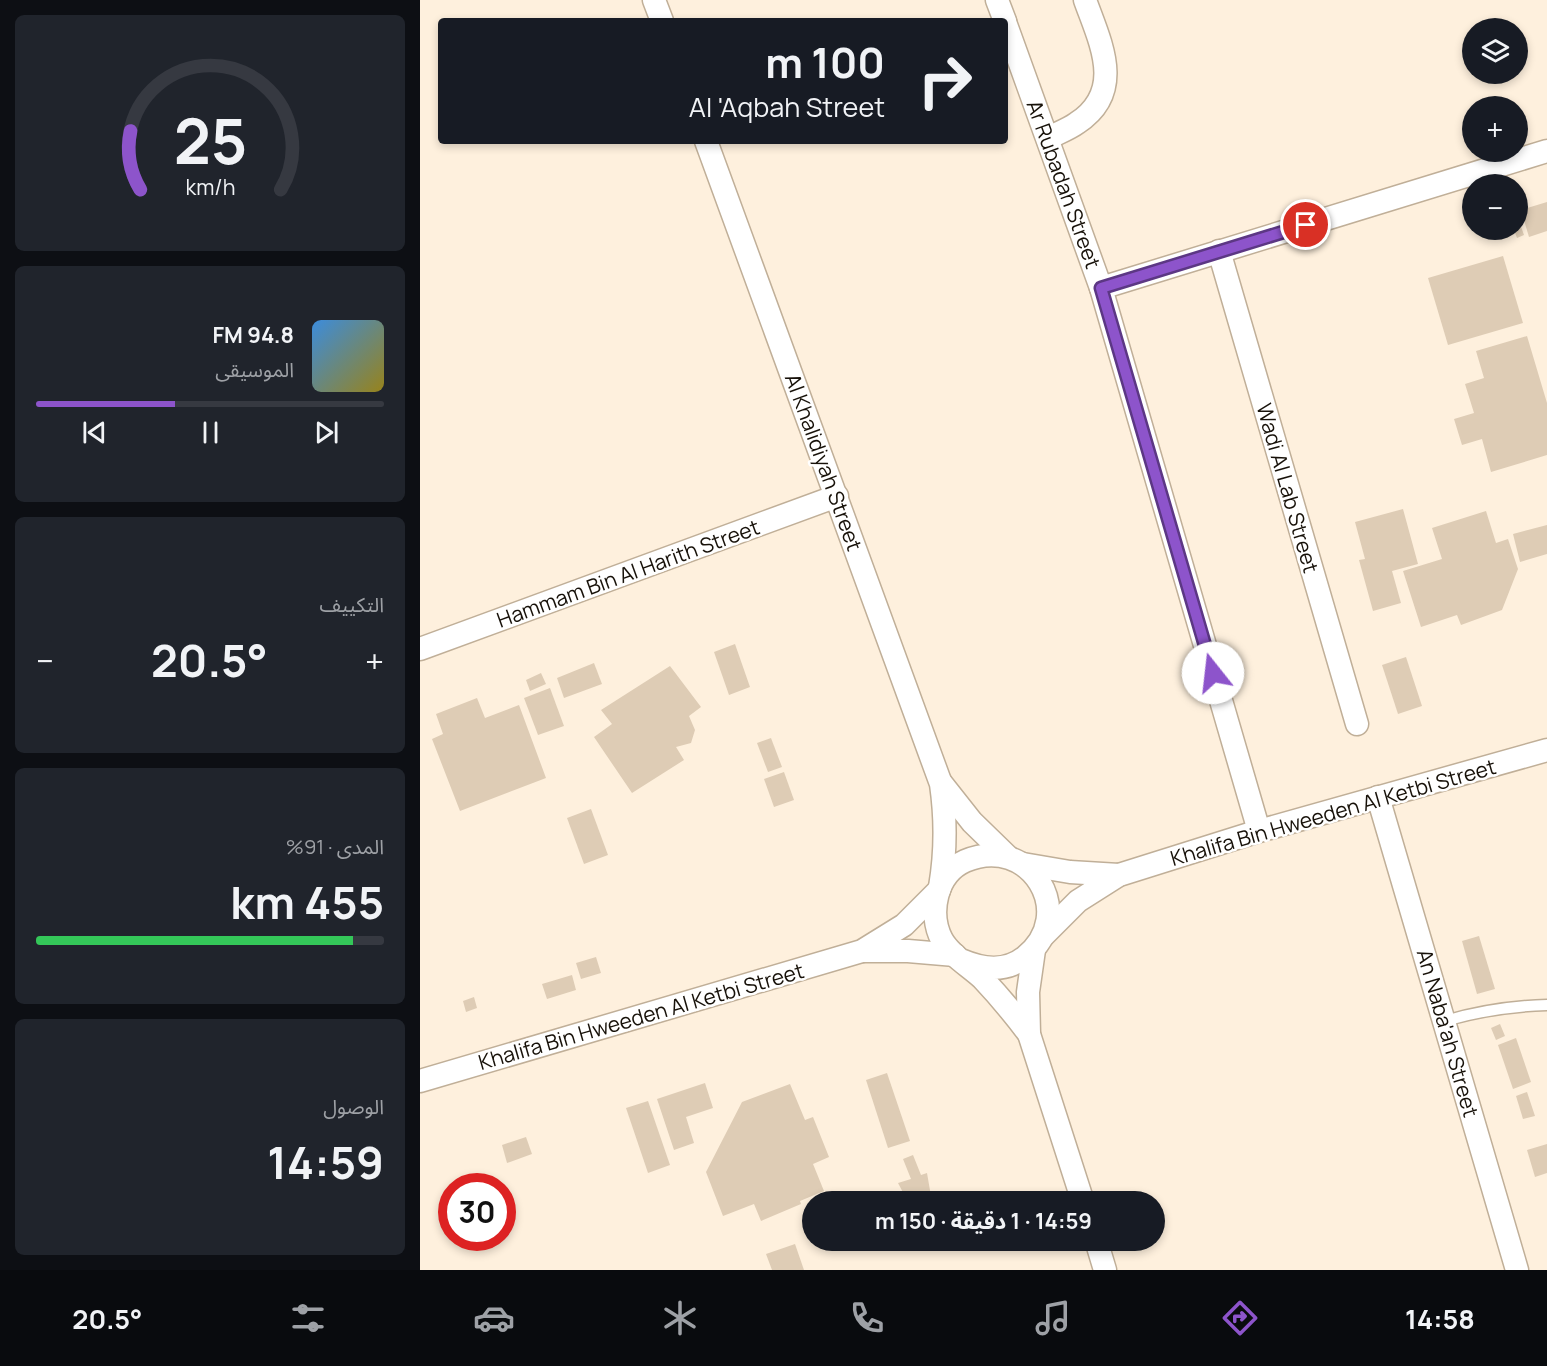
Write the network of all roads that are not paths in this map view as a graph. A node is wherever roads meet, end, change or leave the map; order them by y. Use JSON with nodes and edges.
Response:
{"nodes":[{"id":1,"x":654,"y":0,"type":"edge"},
{"id":2,"x":997,"y":0,"type":"edge"},
{"id":3,"x":1085,"y":0,"type":"edge"},
{"id":4,"x":661,"y":18,"type":"edge"},
{"id":5,"x":1004,"y":18,"type":"edge"},
{"id":6,"x":1008,"y":29,"type":"edge"},
{"id":7,"x":1048,"y":138,"type":"junction"},
{"id":8,"x":707,"y":144,"type":"edge"},
{"id":9,"x":1547,"y":151,"type":"edge"},
{"id":10,"x":1219,"y":251,"type":"junction"},
{"id":11,"x":1101,"y":288,"type":"junction"},
{"id":12,"x":837,"y":496,"type":"junction"},
{"id":13,"x":420,"y":649,"type":"edge"},
{"id":14,"x":1357,"y":724,"type":"dead end"},
{"id":15,"x":1547,"y":750,"type":"edge"},
{"id":16,"x":941,"y":784,"type":"junction"},
{"id":17,"x":1378,"y":797,"type":"junction"},
{"id":18,"x":1259,"y":831,"type":"junction"},
{"id":19,"x":1015,"y":860,"type":"junction"},
{"id":20,"x":1119,"y":875,"type":"junction"},
{"id":21,"x":939,"y":889,"type":"junction"},
{"id":22,"x":1038,"y":943,"type":"junction"},
{"id":23,"x":862,"y":951,"type":"junction"},
{"id":24,"x":958,"y":957,"type":"junction"},
{"id":25,"x":1547,"y":1005,"type":"edge"},
{"id":26,"x":1445,"y":1021,"type":"junction"},
{"id":27,"x":1029,"y":1034,"type":"junction"},
{"id":28,"x":420,"y":1082,"type":"edge"},
{"id":29,"x":1079,"y":1191,"type":"edge"},
{"id":30,"x":1099,"y":1251,"type":"edge"},
{"id":31,"x":1105,"y":1270,"type":"edge"},
{"id":32,"x":1517,"y":1270,"type":"edge"}],
"edges":[{"from":1,"to":4,"type":"street"},
{"from":2,"to":5,"type":"street","name":"Ar Rubadah Street"},
{"from":3,"to":7,"type":"street"},
{"from":6,"to":7,"type":"street","name":"Ar Rubadah Street"},
{"from":7,"to":11,"type":"street","name":"Ar Rubadah Street"},
{"from":8,"to":12,"type":"street","name":"Al Khalidiyah Street"},
{"from":9,"to":10,"type":"street"},
{"from":10,"to":11,"type":"street"},
{"from":10,"to":14,"type":"street","name":"Wadi Al Lab Street"},
{"from":11,"to":18,"type":"street","name":"Ar Rubadah Street"},
{"from":12,"to":13,"type":"street","name":"Hammam Bin Al Harith Street"},
{"from":12,"to":16,"type":"street","name":"Al Khalidiyah Street"},
{"from":15,"to":17,"type":"street","name":"Khalifa Bin Hweeden Al Ketbi Street"},
{"from":16,"to":19,"type":"street","name":"Al Khalidiyah Street"},
{"from":16,"to":21,"type":"street","name":"Al Khalidiyah Street"},
{"from":17,"to":18,"type":"street","name":"Khalifa Bin Hweeden Al Ketbi Street"},
{"from":17,"to":26,"type":"street","name":"An Naba'ah Street"},
{"from":18,"to":20,"type":"street","name":"Khalifa Bin Hweeden Al Ketbi Street"},
{"from":19,"to":20,"type":"street","name":"Khalifa Bin Hweeden Al Ketbi Street"},
{"from":19,"to":21,"type":"street"},
{"from":19,"to":22,"type":"street"},
{"from":20,"to":22,"type":"street","name":"Khalifa Bin Hweeden Al Ketbi Street"},
{"from":21,"to":23,"type":"street","name":"Khalifa Bin Hweeden Al Ketbi Street"},
{"from":21,"to":24,"type":"street"},
{"from":22,"to":24,"type":"street"},
{"from":22,"to":27,"type":"street"},
{"from":23,"to":24,"type":"street","name":"Khalifa Bin Hweeden Al Ketbi Street"},
{"from":23,"to":28,"type":"street","name":"Khalifa Bin Hweeden Al Ketbi Street"},
{"from":24,"to":27,"type":"street"},
{"from":25,"to":26,"type":"lane"},
{"from":26,"to":32,"type":"street","name":"An Naba'ah Street"},
{"from":27,"to":29,"type":"street"},
{"from":30,"to":31,"type":"street"}]}
